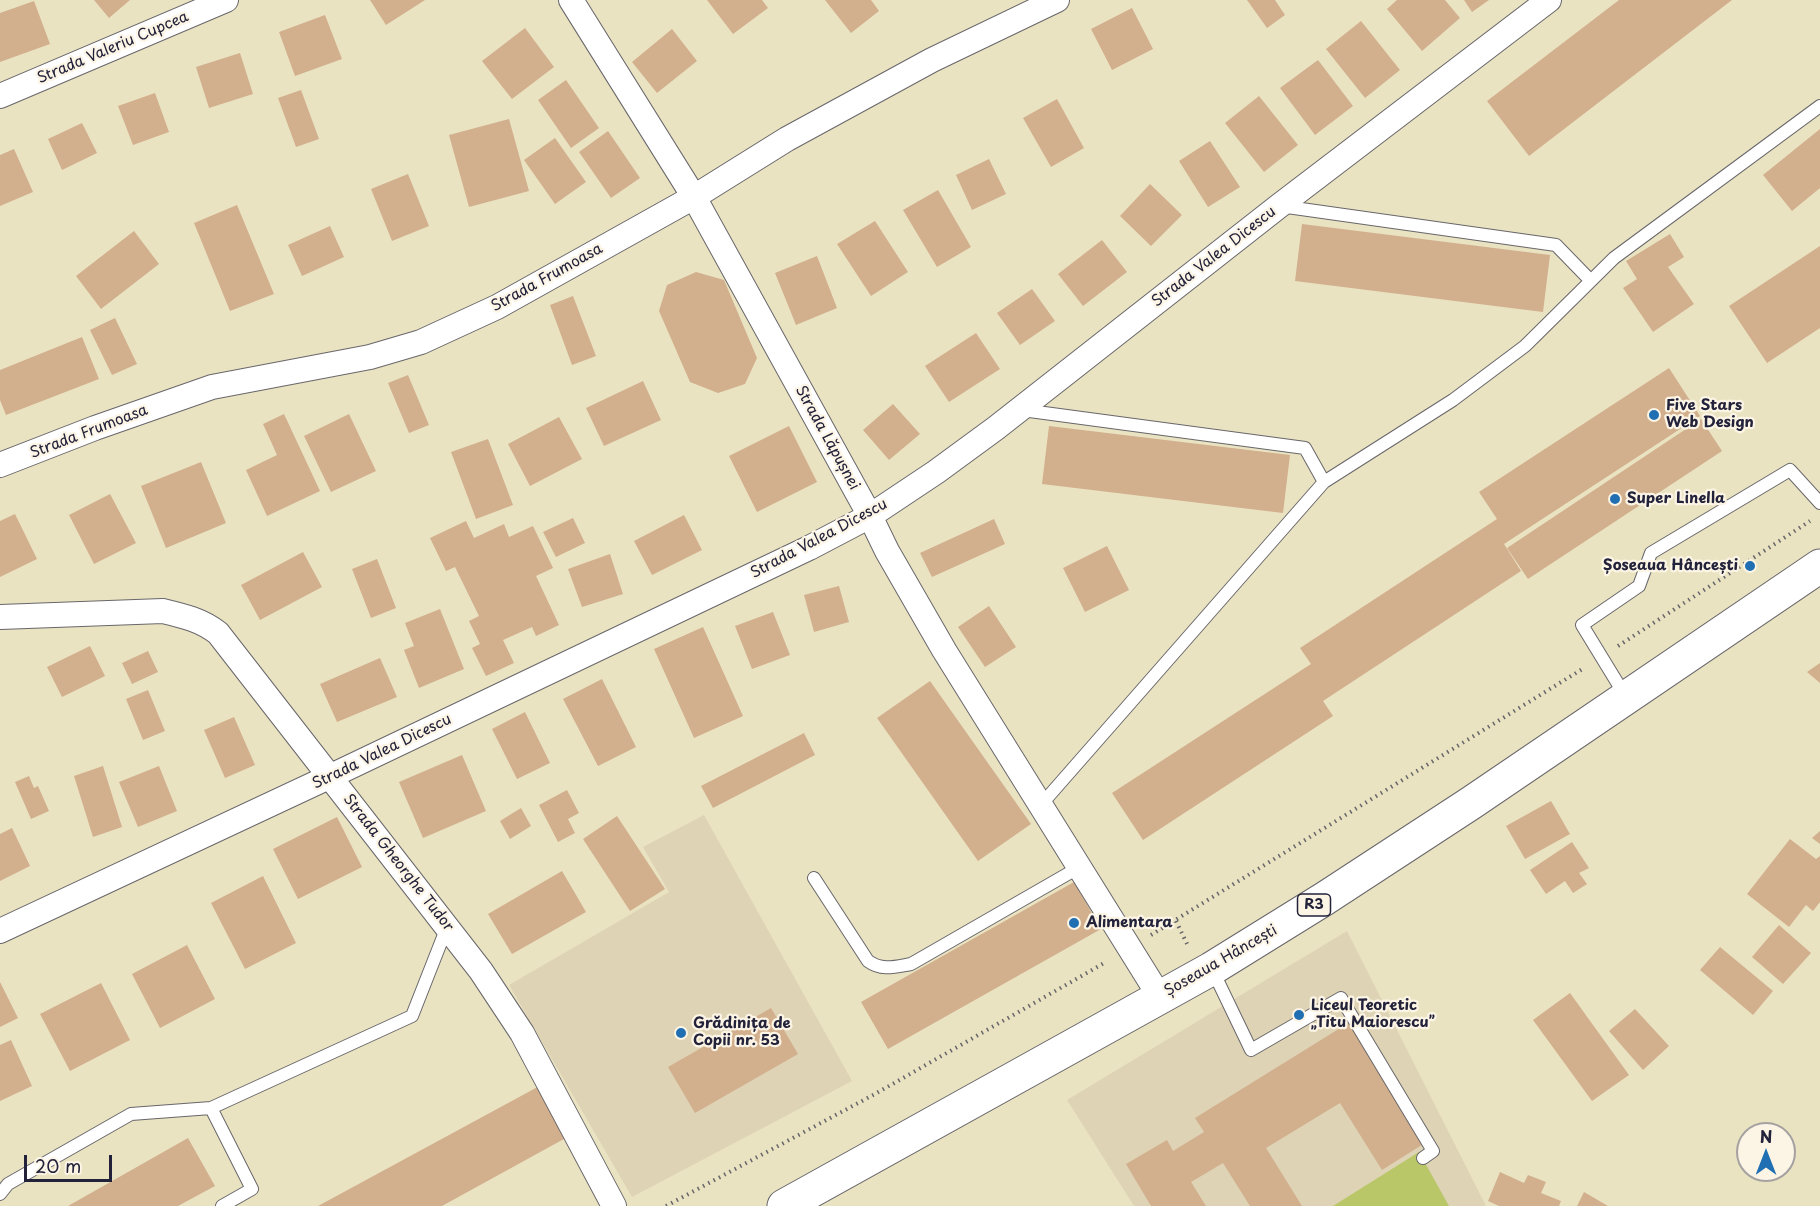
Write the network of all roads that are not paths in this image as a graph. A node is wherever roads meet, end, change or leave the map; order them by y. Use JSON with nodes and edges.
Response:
{"nodes":[{"id":1,"x":226,"y":0,"type":"edge"},
{"id":2,"x":571,"y":0,"type":"edge"},
{"id":3,"x":1058,"y":0,"type":"edge"},
{"id":4,"x":1549,"y":0,"type":"edge"},
{"id":5,"x":0,"y":96,"type":"edge"},
{"id":6,"x":1820,"y":106,"type":"edge"},
{"id":7,"x":694,"y":197,"type":"junction"},
{"id":8,"x":1279,"y":206,"type":"junction"},
{"id":9,"x":1590,"y":280,"type":"junction"},
{"id":10,"x":1018,"y":409,"type":"junction"},
{"id":11,"x":0,"y":465,"type":"edge"},
{"id":12,"x":1324,"y":482,"type":"junction"},
{"id":13,"x":1820,"y":503,"type":"edge"},
{"id":14,"x":870,"y":516,"type":"junction"},
{"id":15,"x":1820,"y":566,"type":"edge"},
{"id":16,"x":0,"y":617,"type":"edge"},
{"id":17,"x":1626,"y":697,"type":"junction"},
{"id":18,"x":331,"y":776,"type":"junction"},
{"id":19,"x":1040,"y":806,"type":"junction"},
{"id":20,"x":1078,"y":868,"type":"junction"},
{"id":21,"x":814,"y":878,"type":"dead end"},
{"id":22,"x":447,"y":926,"type":"junction"},
{"id":23,"x":0,"y":931,"type":"edge"},
{"id":24,"x":1201,"y":959,"type":"junction"},
{"id":25,"x":1160,"y":997,"type":"junction"},
{"id":26,"x":211,"y":1108,"type":"junction"},
{"id":27,"x":1423,"y":1158,"type":"dead end"},
{"id":28,"x":0,"y":1194,"type":"edge"},
{"id":29,"x":222,"y":1206,"type":"edge"},
{"id":30,"x":614,"y":1206,"type":"edge"},
{"id":31,"x":784,"y":1206,"type":"edge"}],
"edges":[{"from":1,"to":5,"type":"street","name":"Strada Valeriu Cupcea"},
{"from":2,"to":7,"type":"street","name":"Strada Lăpușnei"},
{"from":3,"to":7,"type":"street","name":"Strada Frumoasa"},
{"from":4,"to":8,"type":"street","name":"Strada Valea Dicescu"},
{"from":6,"to":9,"type":"lane"},
{"from":7,"to":11,"type":"street","name":"Strada Frumoasa"},
{"from":7,"to":14,"type":"street","name":"Strada Lăpușnei"},
{"from":8,"to":9,"type":"lane"},
{"from":8,"to":10,"type":"street","name":"Strada Valea Dicescu"},
{"from":9,"to":12,"type":"lane"},
{"from":10,"to":12,"type":"lane"},
{"from":10,"to":14,"type":"street","name":"Strada Valea Dicescu"},
{"from":12,"to":19,"type":"lane"},
{"from":13,"to":17,"type":"lane"},
{"from":14,"to":18,"type":"street","name":"Strada Valea Dicescu"},
{"from":14,"to":19,"type":"street","name":"Strada Lăpușnei"},
{"from":15,"to":17,"type":"main road","name":"Șoseaua Hâncești","number":"R3"},
{"from":16,"to":18,"type":"street","name":"Strada Gheorghe Tudor"},
{"from":17,"to":24,"type":"main road","name":"Șoseaua Hâncești","number":"R3"},
{"from":18,"to":22,"type":"street","name":"Strada Gheorghe Tudor"},
{"from":18,"to":23,"type":"street","name":"Strada Valea Dicescu"},
{"from":19,"to":20,"type":"street","name":"Strada Lăpușnei"},
{"from":20,"to":21,"type":"lane"},
{"from":20,"to":25,"type":"street","name":"Strada Lăpușnei"},
{"from":22,"to":26,"type":"lane"},
{"from":22,"to":30,"type":"street","name":"Strada Gheorghe Tudor"},
{"from":24,"to":25,"type":"main road","name":"Șoseaua Hâncești","number":"R3"},
{"from":24,"to":27,"type":"lane"},
{"from":25,"to":31,"type":"main road","name":"Șoseaua Hâncești","number":"R3"},
{"from":26,"to":28,"type":"lane"},
{"from":26,"to":29,"type":"lane"}]}
